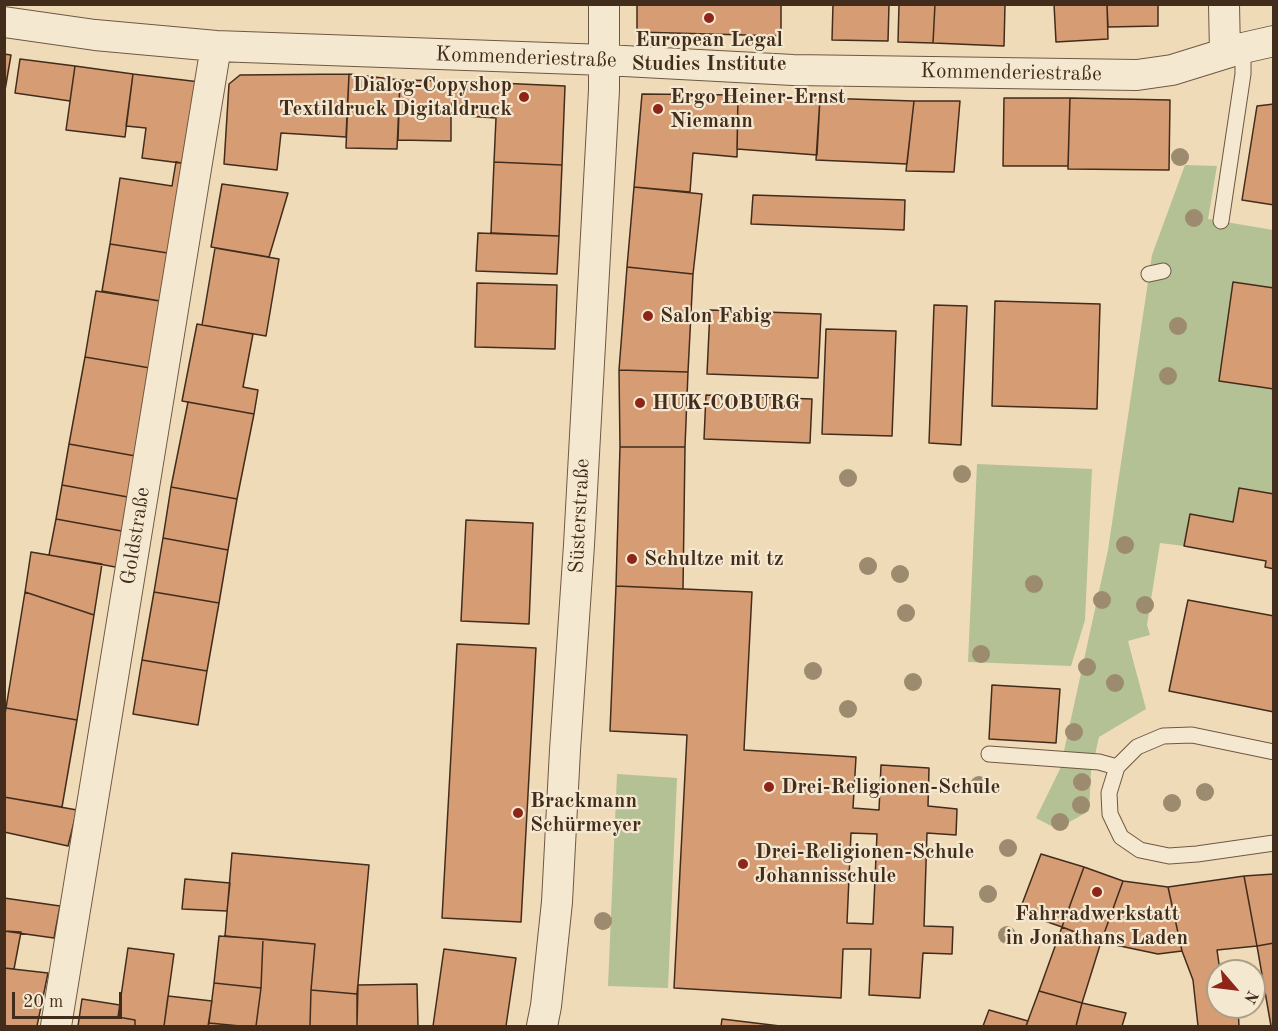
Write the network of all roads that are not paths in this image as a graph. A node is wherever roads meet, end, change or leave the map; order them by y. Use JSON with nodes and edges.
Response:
{"nodes":[{"id":1,"x":604,"y":4,"type":"edge"},
{"id":2,"x":1224,"y":4,"type":"edge"},
{"id":3,"x":4,"y":22,"type":"edge"},
{"id":4,"x":1274,"y":41,"type":"edge"},
{"id":5,"x":216,"y":46,"type":"junction"},
{"id":6,"x":1234,"y":51,"type":"junction"},
{"id":7,"x":605,"y":60,"type":"junction"},
{"id":8,"x":1221,"y":221,"type":"dead end"},
{"id":9,"x":1274,"y":752,"type":"edge"},
{"id":10,"x":989,"y":754,"type":"dead end"},
{"id":11,"x":1117,"y":767,"type":"junction"},
{"id":12,"x":1274,"y":843,"type":"edge"},
{"id":13,"x":56,"y":1026,"type":"edge"},
{"id":14,"x":542,"y":1026,"type":"edge"}],
"edges":[{"from":1,"to":7,"type":"street","name":"Süsterstraße"},
{"from":2,"to":6,"type":"street"},
{"from":3,"to":5,"type":"street","name":"Kommenderiestraße"},
{"from":4,"to":6,"type":"street","name":"Kommenderiestraße"},
{"from":5,"to":7,"type":"street","name":"Kommenderiestraße"},
{"from":5,"to":13,"type":"street","name":"Goldstraße"},
{"from":6,"to":7,"type":"street","name":"Kommenderiestraße"},
{"from":6,"to":8,"type":"lane"},
{"from":7,"to":14,"type":"street","name":"Süsterstraße"},
{"from":9,"to":11,"type":"lane"},
{"from":10,"to":11,"type":"lane"},
{"from":11,"to":12,"type":"lane"}]}
